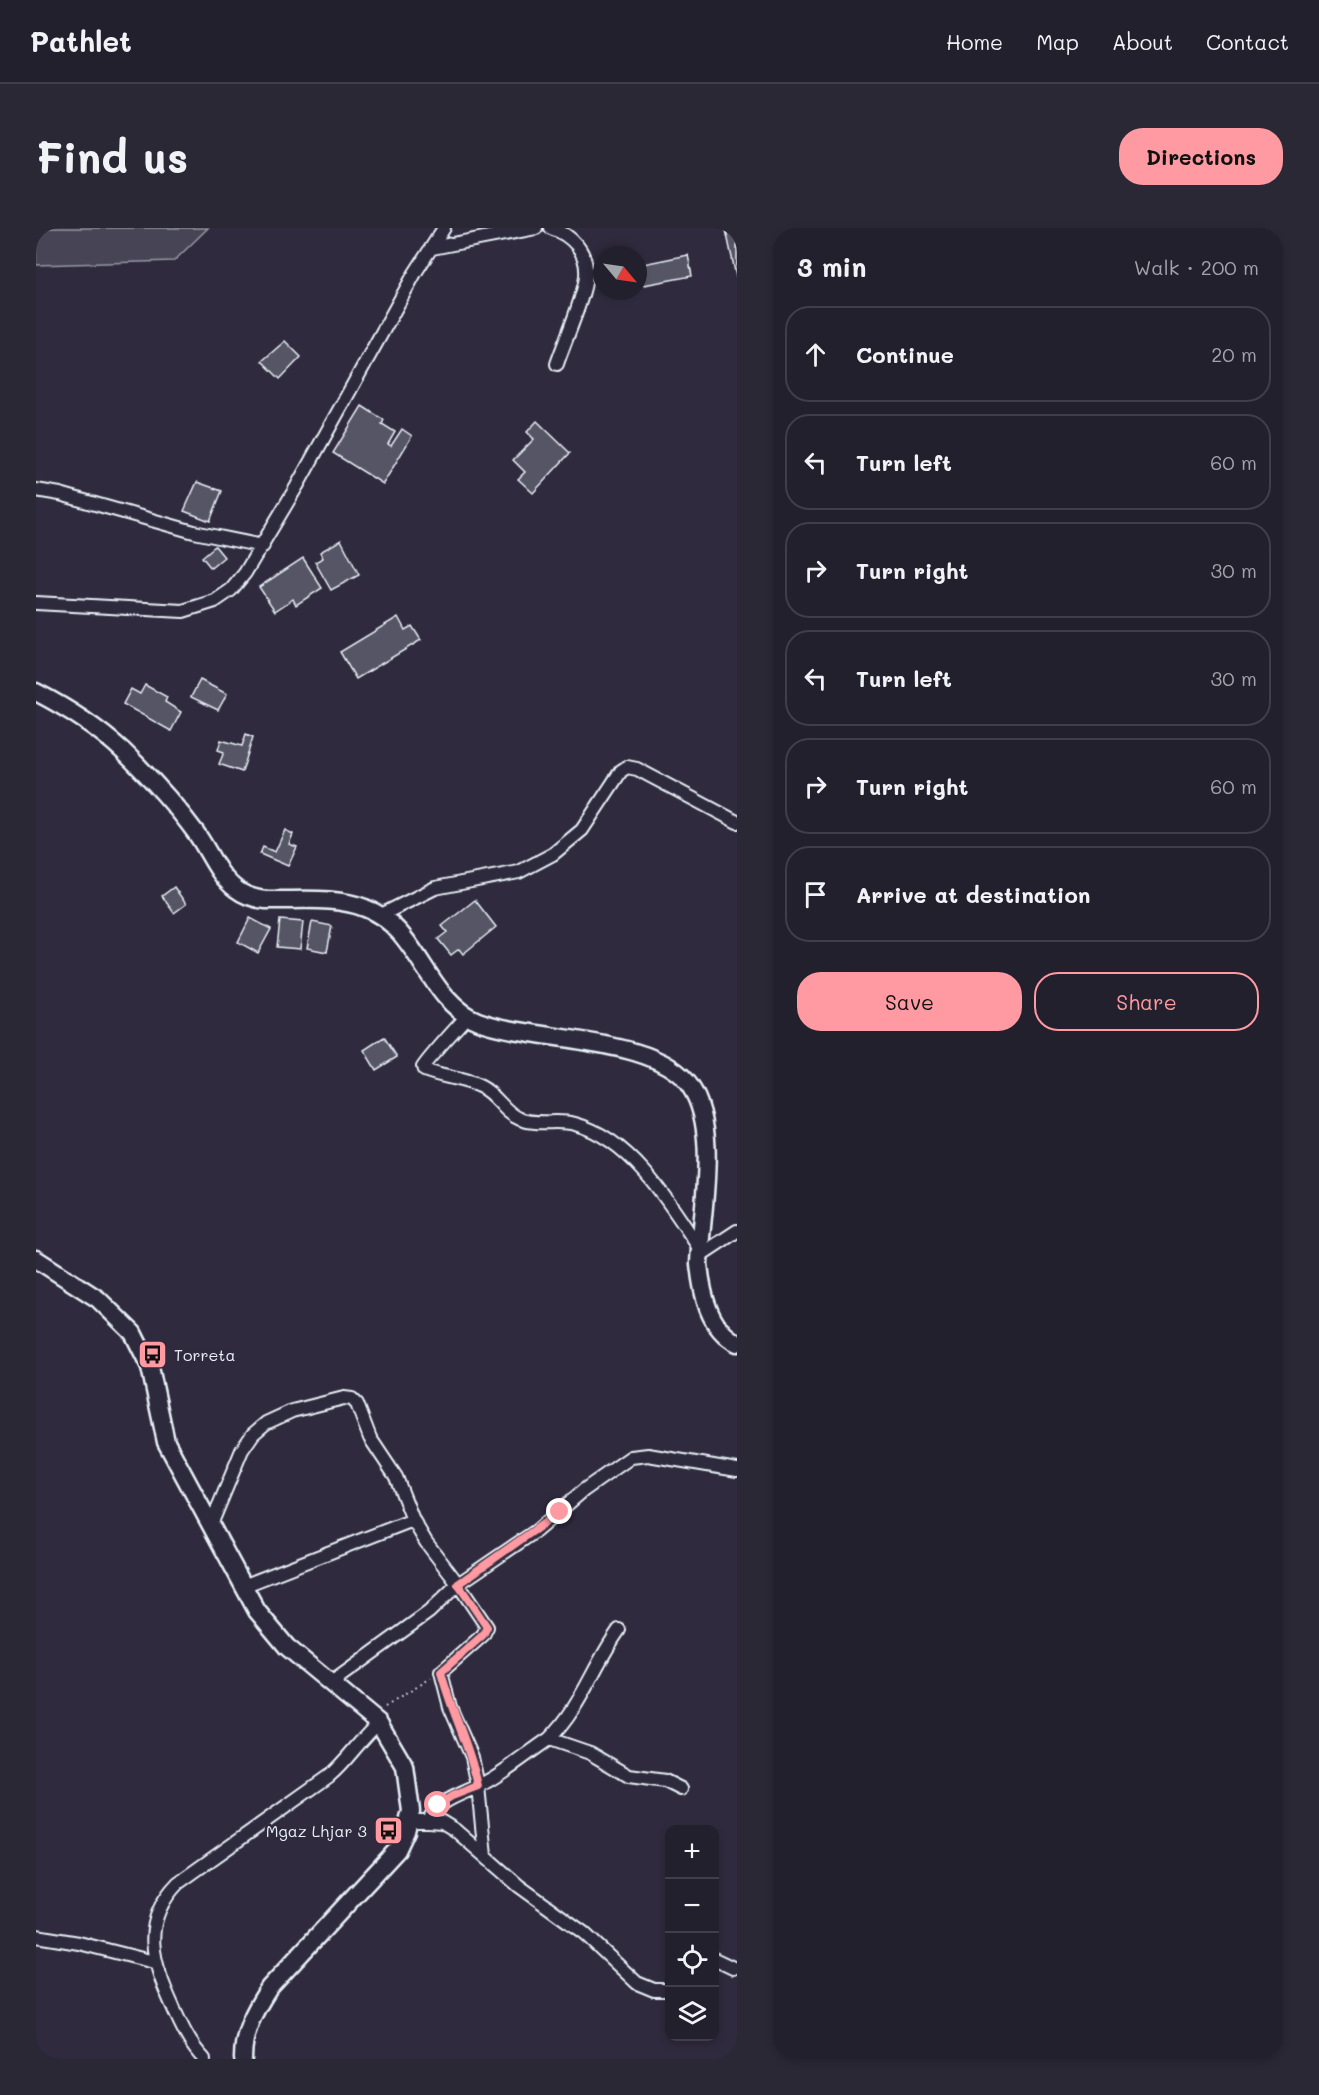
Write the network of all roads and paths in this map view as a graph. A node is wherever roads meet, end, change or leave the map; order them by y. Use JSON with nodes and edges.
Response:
{"nodes":[{"id":1,"x":444,"y":228,"type":"edge"},
{"id":2,"x":536,"y":228,"type":"edge"},
{"id":3,"x":550,"y":228,"type":"edge"},
{"id":4,"x":432,"y":248,"type":"junction"},
{"id":5,"x":556,"y":364,"type":"dead end"},
{"id":6,"x":36,"y":490,"type":"edge"},
{"id":7,"x":263,"y":546,"type":"junction"},
{"id":8,"x":37,"y":604,"type":"edge"},
{"id":9,"x":36,"y":692,"type":"edge"},
{"id":10,"x":737,"y":822,"type":"edge"},
{"id":11,"x":381,"y":915,"type":"junction"},
{"id":12,"x":467,"y":1016,"type":"junction"},
{"id":13,"x":737,"y":1231,"type":"edge"},
{"id":14,"x":699,"y":1252,"type":"junction"},
{"id":15,"x":36,"y":1259,"type":"edge"},
{"id":16,"x":737,"y":1343,"type":"edge"},
{"id":17,"x":737,"y":1470,"type":"edge"},
{"id":18,"x":413,"y":1520,"type":"junction"},
{"id":19,"x":210,"y":1527,"type":"junction"},
{"id":20,"x":458,"y":1584,"type":"junction"},
{"id":21,"x":243,"y":1586,"type":"junction"},
{"id":22,"x":619,"y":1630,"type":"dead end"},
{"id":23,"x":441,"y":1672,"type":"junction"},
{"id":24,"x":332,"y":1683,"type":"junction"},
{"id":25,"x":375,"y":1719,"type":"junction"},
{"id":26,"x":549,"y":1739,"type":"junction"},
{"id":27,"x":478,"y":1786,"type":"junction"},
{"id":28,"x":681,"y":1789,"type":"dead end"},
{"id":29,"x":410,"y":1821,"type":"junction"},
{"id":30,"x":428,"y":1821,"type":"junction"},
{"id":31,"x":485,"y":1856,"type":"junction"},
{"id":32,"x":36,"y":1936,"type":"edge"},
{"id":33,"x":719,"y":1961,"type":"edge"},
{"id":34,"x":154,"y":1962,"type":"junction"},
{"id":35,"x":733,"y":1968,"type":"dead end"},
{"id":36,"x":665,"y":1990,"type":"edge"},
{"id":37,"x":204,"y":2059,"type":"edge"},
{"id":38,"x":243,"y":2059,"type":"edge"}],
"edges":[{"from":1,"to":4,"type":"street"},
{"from":2,"to":4,"type":"street"},
{"from":3,"to":5,"type":"street"},
{"from":4,"to":7,"type":"street"},
{"from":6,"to":7,"type":"street"},
{"from":7,"to":8,"type":"street"},
{"from":9,"to":11,"type":"street"},
{"from":10,"to":11,"type":"street"},
{"from":11,"to":12,"type":"street"},
{"from":12,"to":14,"type":"street"},
{"from":12,"to":14,"type":"street"},
{"from":13,"to":14,"type":"street"},
{"from":14,"to":16,"type":"street"},
{"from":15,"to":19,"type":"street"},
{"from":17,"to":20,"type":"street"},
{"from":18,"to":19,"type":"street"},
{"from":18,"to":20,"type":"street"},
{"from":18,"to":21,"type":"street"},
{"from":19,"to":21,"type":"street"},
{"from":20,"to":23,"type":"street"},
{"from":20,"to":24,"type":"street"},
{"from":21,"to":24,"type":"street"},
{"from":22,"to":26,"type":"street"},
{"from":23,"to":25,"type":"path"},
{"from":23,"to":27,"type":"street"},
{"from":24,"to":25,"type":"street"},
{"from":25,"to":29,"type":"street"},
{"from":25,"to":34,"type":"street"},
{"from":26,"to":27,"type":"street"},
{"from":26,"to":28,"type":"street"},
{"from":27,"to":30,"type":"street"},
{"from":27,"to":31,"type":"street"},
{"from":29,"to":30,"type":"street"},
{"from":29,"to":38,"type":"street"},
{"from":30,"to":31,"type":"street"},
{"from":31,"to":36,"type":"street"},
{"from":32,"to":34,"type":"street"},
{"from":33,"to":35,"type":"street"},
{"from":34,"to":37,"type":"street"}]}
